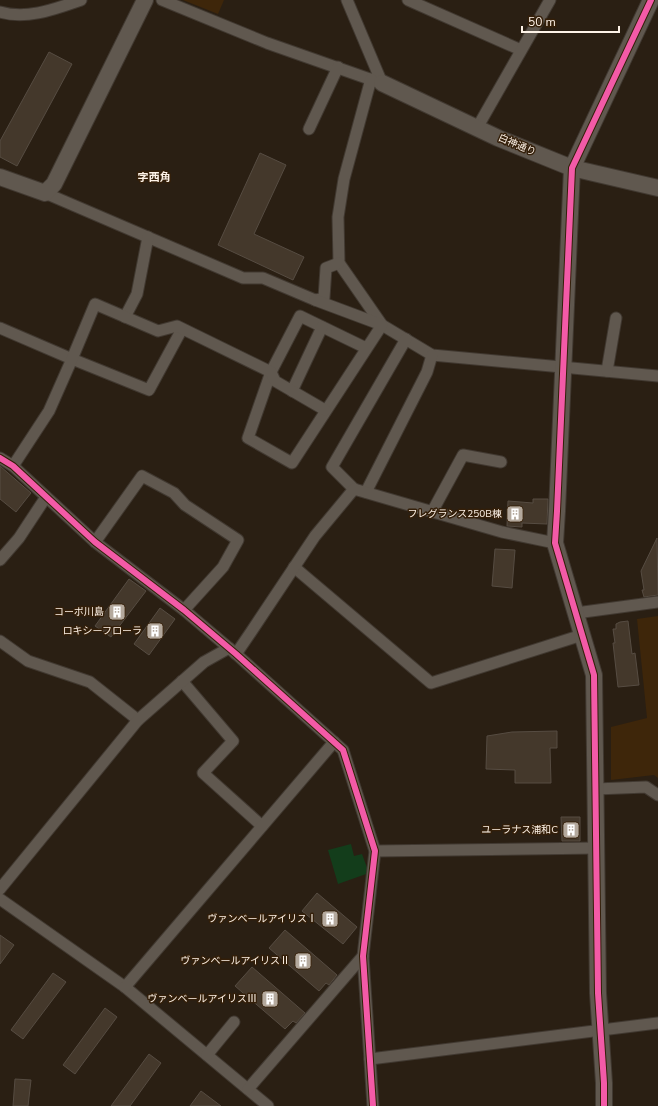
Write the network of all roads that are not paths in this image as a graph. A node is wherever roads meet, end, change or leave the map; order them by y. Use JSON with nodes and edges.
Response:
{"nodes":[{"id":1,"x":81,"y":0,"type":"edge"},
{"id":2,"x":145,"y":0,"type":"edge"},
{"id":3,"x":162,"y":0,"type":"edge"},
{"id":4,"x":347,"y":0,"type":"edge"},
{"id":5,"x":408,"y":0,"type":"edge"},
{"id":6,"x":550,"y":0,"type":"edge"},
{"id":7,"x":651,"y":0,"type":"edge"},
{"id":8,"x":0,"y":12,"type":"edge"},
{"id":9,"x":521,"y":50,"type":"junction"},
{"id":10,"x":338,"y":67,"type":"junction"},
{"id":11,"x":377,"y":81,"type":"junction"},
{"id":12,"x":477,"y":128,"type":"junction"},
{"id":13,"x":309,"y":129,"type":"dead end"},
{"id":14,"x":572,"y":168,"type":"junction"},
{"id":15,"x":0,"y":177,"type":"edge"},
{"id":16,"x":658,"y":188,"type":"edge"},
{"id":17,"x":45,"y":193,"type":"junction"},
{"id":18,"x":148,"y":237,"type":"junction"},
{"id":19,"x":339,"y":263,"type":"junction"},
{"id":20,"x":315,"y":300,"type":"junction"},
{"id":21,"x":125,"y":317,"type":"junction"},
{"id":22,"x":616,"y":318,"type":"dead end"},
{"id":23,"x":382,"y":325,"type":"junction"},
{"id":24,"x":0,"y":328,"type":"edge"},
{"id":25,"x":322,"y":328,"type":"junction"},
{"id":26,"x":182,"y":329,"type":"junction"},
{"id":27,"x":406,"y":339,"type":"junction"},
{"id":28,"x":366,"y":348,"type":"junction"},
{"id":29,"x":432,"y":355,"type":"junction"},
{"id":30,"x":72,"y":359,"type":"junction"},
{"id":31,"x":564,"y":367,"type":"junction"},
{"id":32,"x":607,"y":371,"type":"junction"},
{"id":33,"x":271,"y":372,"type":"junction"},
{"id":34,"x":658,"y":376,"type":"edge"},
{"id":35,"x":292,"y":391,"type":"junction"},
{"id":36,"x":326,"y":410,"type":"junction"},
{"id":37,"x":0,"y":458,"type":"edge"},
{"id":38,"x":501,"y":462,"type":"dead end"},
{"id":39,"x":13,"y":466,"type":"junction"},
{"id":40,"x":354,"y":489,"type":"junction"},
{"id":41,"x":366,"y":492,"type":"junction"},
{"id":42,"x":46,"y":498,"type":"junction"},
{"id":43,"x":432,"y":512,"type":"junction"},
{"id":44,"x":95,"y":542,"type":"junction"},
{"id":45,"x":555,"y":543,"type":"junction"},
{"id":46,"x":0,"y":560,"type":"edge"},
{"id":47,"x":294,"y":566,"type":"junction"},
{"id":48,"x":658,"y":602,"type":"edge"},
{"id":49,"x":184,"y":610,"type":"junction"},
{"id":50,"x":576,"y":613,"type":"junction"},
{"id":51,"x":582,"y":635,"type":"junction"},
{"id":52,"x":0,"y":641,"type":"edge"},
{"id":53,"x":232,"y":651,"type":"junction"},
{"id":54,"x":182,"y":681,"type":"junction"},
{"id":55,"x":138,"y":720,"type":"junction"},
{"id":56,"x":334,"y":742,"type":"junction"},
{"id":57,"x":596,"y":789,"type":"junction"},
{"id":58,"x":658,"y":795,"type":"edge"},
{"id":59,"x":262,"y":826,"type":"junction"},
{"id":60,"x":596,"y":848,"type":"junction"},
{"id":61,"x":375,"y":851,"type":"junction"},
{"id":62,"x":0,"y":889,"type":"edge"},
{"id":63,"x":0,"y":899,"type":"edge"},
{"id":64,"x":363,"y":956,"type":"junction"},
{"id":65,"x":125,"y":987,"type":"junction"},
{"id":66,"x":234,"y":1022,"type":"dead end"},
{"id":67,"x":658,"y":1023,"type":"edge"},
{"id":68,"x":600,"y":1030,"type":"junction"},
{"id":69,"x":207,"y":1055,"type":"junction"},
{"id":70,"x":370,"y":1059,"type":"junction"},
{"id":71,"x":248,"y":1089,"type":"junction"},
{"id":72,"x":268,"y":1106,"type":"edge"},
{"id":73,"x":373,"y":1106,"type":"edge"},
{"id":74,"x":604,"y":1106,"type":"edge"}],
"edges":[{"from":1,"to":8,"type":"street"},
{"from":2,"to":17,"type":"street"},
{"from":3,"to":10,"type":"street"},
{"from":4,"to":11,"type":"street"},
{"from":5,"to":9,"type":"street"},
{"from":6,"to":9,"type":"street"},
{"from":7,"to":14,"type":"street"},
{"from":9,"to":12,"type":"street"},
{"from":10,"to":11,"type":"street"},
{"from":10,"to":13,"type":"street"},
{"from":11,"to":12,"type":"street","name":"白神通り"},
{"from":11,"to":19,"type":"street"},
{"from":12,"to":14,"type":"street","name":"白神通り"},
{"from":14,"to":16,"type":"street","name":"白神通り"},
{"from":14,"to":31,"type":"street"},
{"from":15,"to":17,"type":"street"},
{"from":17,"to":18,"type":"street"},
{"from":18,"to":20,"type":"street"},
{"from":18,"to":21,"type":"street"},
{"from":19,"to":20,"type":"street"},
{"from":19,"to":23,"type":"street"},
{"from":20,"to":23,"type":"street"},
{"from":21,"to":26,"type":"street"},
{"from":21,"to":30,"type":"street"},
{"from":22,"to":32,"type":"street"},
{"from":23,"to":27,"type":"street"},
{"from":23,"to":28,"type":"street"},
{"from":24,"to":30,"type":"street"},
{"from":25,"to":28,"type":"street"},
{"from":25,"to":33,"type":"street"},
{"from":25,"to":35,"type":"street"},
{"from":26,"to":30,"type":"street"},
{"from":26,"to":33,"type":"street"},
{"from":27,"to":29,"type":"street"},
{"from":27,"to":40,"type":"street"},
{"from":28,"to":36,"type":"street"},
{"from":29,"to":31,"type":"street"},
{"from":29,"to":41,"type":"street"},
{"from":30,"to":39,"type":"street"},
{"from":31,"to":32,"type":"street"},
{"from":31,"to":45,"type":"street"},
{"from":32,"to":34,"type":"street"},
{"from":33,"to":35,"type":"street"},
{"from":33,"to":36,"type":"street"},
{"from":35,"to":36,"type":"street"},
{"from":37,"to":39,"type":"street"},
{"from":38,"to":43,"type":"street"},
{"from":39,"to":42,"type":"street"},
{"from":40,"to":41,"type":"street"},
{"from":40,"to":47,"type":"street"},
{"from":41,"to":43,"type":"street"},
{"from":42,"to":44,"type":"street"},
{"from":42,"to":46,"type":"street"},
{"from":43,"to":45,"type":"street"},
{"from":44,"to":49,"type":"street"},
{"from":44,"to":49,"type":"street"},
{"from":45,"to":50,"type":"street"},
{"from":47,"to":51,"type":"street"},
{"from":47,"to":53,"type":"street"},
{"from":48,"to":50,"type":"street"},
{"from":49,"to":53,"type":"street"},
{"from":50,"to":51,"type":"street"},
{"from":51,"to":57,"type":"street"},
{"from":52,"to":55,"type":"street"},
{"from":53,"to":54,"type":"street"},
{"from":53,"to":56,"type":"street"},
{"from":54,"to":55,"type":"street"},
{"from":54,"to":59,"type":"street"},
{"from":55,"to":62,"type":"street"},
{"from":56,"to":59,"type":"street"},
{"from":56,"to":61,"type":"street"},
{"from":57,"to":58,"type":"street"},
{"from":57,"to":60,"type":"street"},
{"from":59,"to":65,"type":"street"},
{"from":60,"to":61,"type":"street"},
{"from":60,"to":68,"type":"street"},
{"from":61,"to":64,"type":"street"},
{"from":63,"to":65,"type":"street"},
{"from":64,"to":70,"type":"street"},
{"from":64,"to":71,"type":"street"},
{"from":65,"to":69,"type":"street"},
{"from":66,"to":69,"type":"street"},
{"from":67,"to":68,"type":"street"},
{"from":68,"to":70,"type":"street"},
{"from":68,"to":74,"type":"street"},
{"from":69,"to":71,"type":"street"},
{"from":70,"to":73,"type":"street"},
{"from":71,"to":72,"type":"street"}]}
